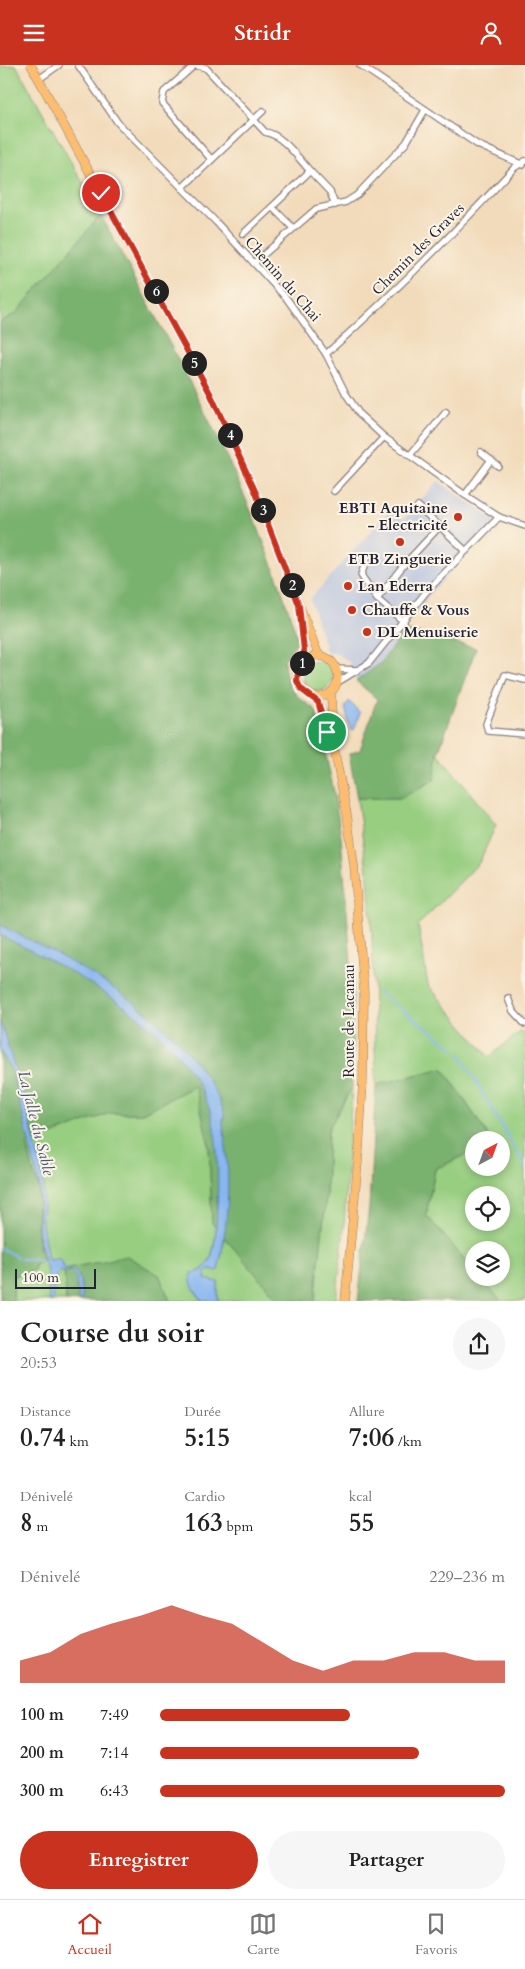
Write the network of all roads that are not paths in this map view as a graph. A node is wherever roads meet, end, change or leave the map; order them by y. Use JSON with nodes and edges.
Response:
{"nodes":[{"id":1,"x":31,"y":65,"type":"edge"},
{"id":2,"x":59,"y":65,"type":"edge"},
{"id":3,"x":78,"y":65,"type":"edge"},
{"id":4,"x":195,"y":65,"type":"edge"},
{"id":5,"x":364,"y":66,"type":"edge"},
{"id":6,"x":39,"y":79,"type":"junction"},
{"id":7,"x":425,"y":110,"type":"junction"},
{"id":8,"x":263,"y":111,"type":"dead end"},
{"id":9,"x":254,"y":121,"type":"junction"},
{"id":10,"x":211,"y":159,"type":"junction"},
{"id":11,"x":524,"y":164,"type":"edge"},
{"id":12,"x":310,"y":171,"type":"junction"},
{"id":13,"x":182,"y":188,"type":"junction"},
{"id":14,"x":334,"y":205,"type":"junction"},
{"id":15,"x":272,"y":207,"type":"junction"},
{"id":16,"x":293,"y":228,"type":"junction"},
{"id":17,"x":243,"y":234,"type":"dead end"},
{"id":18,"x":254,"y":263,"type":"junction"},
{"id":19,"x":326,"y":354,"type":"junction"},
{"id":20,"x":446,"y":413,"type":"dead end"},
{"id":21,"x":384,"y":437,"type":"junction"},
{"id":22,"x":481,"y":452,"type":"dead end"},
{"id":23,"x":410,"y":455,"type":"junction"},
{"id":24,"x":491,"y":460,"type":"junction"},
{"id":25,"x":498,"y":466,"type":"dead end"},
{"id":26,"x":334,"y":491,"type":"dead end"},
{"id":27,"x":465,"y":495,"type":"junction"},
{"id":28,"x":418,"y":506,"type":"dead end"},
{"id":29,"x":499,"y":517,"type":"junction"},
{"id":30,"x":525,"y":526,"type":"edge"},
{"id":31,"x":439,"y":527,"type":"junction"},
{"id":32,"x":466,"y":551,"type":"junction"},
{"id":33,"x":368,"y":556,"type":"dead end"},
{"id":34,"x":377,"y":599,"type":"junction"},
{"id":35,"x":299,"y":605,"type":"junction"},
{"id":36,"x":404,"y":622,"type":"junction"},
{"id":37,"x":319,"y":656,"type":"junction"},
{"id":38,"x":305,"y":660,"type":"junction"},
{"id":39,"x":337,"y":669,"type":"junction"},
{"id":40,"x":357,"y":670,"type":"junction"},
{"id":41,"x":525,"y":680,"type":"edge"},
{"id":42,"x":338,"y":682,"type":"junction"},
{"id":43,"x":331,"y":693,"type":"junction"},
{"id":44,"x":314,"y":697,"type":"junction"},
{"id":45,"x":525,"y":734,"type":"edge"},
{"id":46,"x":333,"y":743,"type":"junction"},
{"id":47,"x":508,"y":998,"type":"dead end"},
{"id":48,"x":525,"y":1024,"type":"edge"},
{"id":49,"x":345,"y":1301,"type":"edge"}],
"edges":[{"from":1,"to":6,"type":"main road"},
{"from":2,"to":6,"type":"street"},
{"from":3,"to":13,"type":"street","name":"Chemin du Chai"},
{"from":4,"to":9,"type":"street"},
{"from":4,"to":10,"type":"street"},
{"from":5,"to":7,"type":"street"},
{"from":6,"to":35,"type":"main road"},
{"from":7,"to":11,"type":"street"},
{"from":7,"to":14,"type":"street"},
{"from":8,"to":9,"type":"street"},
{"from":9,"to":10,"type":"street"},
{"from":9,"to":12,"type":"street"},
{"from":10,"to":13,"type":"street"},
{"from":11,"to":19,"type":"street","name":"Chemin des Graves"},
{"from":12,"to":14,"type":"street"},
{"from":12,"to":15,"type":"street"},
{"from":13,"to":18,"type":"street","name":"Chemin du Chai"},
{"from":14,"to":16,"type":"street"},
{"from":15,"to":16,"type":"street"},
{"from":15,"to":17,"type":"street"},
{"from":16,"to":18,"type":"street"},
{"from":18,"to":19,"type":"street","name":"Chemin du Chai"},
{"from":19,"to":21,"type":"street","name":"Chemin du Chai"},
{"from":20,"to":23,"type":"street"},
{"from":21,"to":23,"type":"street","name":"Chemin du Chai"},
{"from":21,"to":26,"type":"street"},
{"from":22,"to":24,"type":"street"},
{"from":23,"to":27,"type":"street","name":"Chemin du Chai"},
{"from":24,"to":25,"type":"street"},
{"from":24,"to":27,"type":"street"},
{"from":27,"to":29,"type":"street","name":"Chemin du Chai"},
{"from":28,"to":31,"type":"street"},
{"from":29,"to":30,"type":"street","name":"Chemin du Chai"},
{"from":29,"to":32,"type":"street"},
{"from":31,"to":32,"type":"street"},
{"from":31,"to":34,"type":"street"},
{"from":32,"to":36,"type":"street"},
{"from":33,"to":34,"type":"street"},
{"from":34,"to":36,"type":"street"},
{"from":35,"to":37,"type":"main road"},
{"from":35,"to":38,"type":"main road"},
{"from":36,"to":40,"type":"street"},
{"from":37,"to":38,"type":"main road"},
{"from":37,"to":39,"type":"main road"},
{"from":38,"to":44,"type":"main road"},
{"from":39,"to":40,"type":"street"},
{"from":39,"to":42,"type":"main road"},
{"from":40,"to":42,"type":"street"},
{"from":41,"to":45,"type":"street"},
{"from":42,"to":43,"type":"main road"},
{"from":43,"to":44,"type":"main road"},
{"from":43,"to":46,"type":"main road"},
{"from":44,"to":46,"type":"main road"},
{"from":46,"to":49,"type":"main road","name":"Route de Lacanau"},
{"from":47,"to":48,"type":"street"}]}
